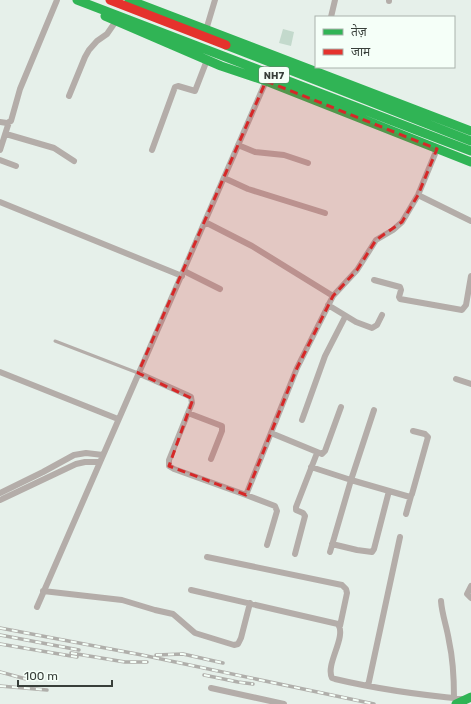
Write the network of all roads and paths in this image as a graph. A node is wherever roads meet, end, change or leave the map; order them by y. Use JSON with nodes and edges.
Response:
{"nodes":[{"id":1,"x":57,"y":0,"type":"edge"},
{"id":2,"x":76,"y":0,"type":"edge"},
{"id":3,"x":110,"y":0,"type":"edge"},
{"id":4,"x":129,"y":0,"type":"edge"},
{"id":5,"x":215,"y":0,"type":"edge"},
{"id":6,"x":335,"y":0,"type":"edge"},
{"id":7,"x":331,"y":16,"type":"edge"},
{"id":8,"x":116,"y":21,"type":"junction"},
{"id":9,"x":206,"y":30,"type":"junction"},
{"id":10,"x":207,"y":60,"type":"junction"},
{"id":11,"x":317,"y":69,"type":"edge"},
{"id":12,"x":266,"y":81,"type":"junction"},
{"id":13,"x":70,"y":96,"type":"dead end"},
{"id":14,"x":0,"y":122,"type":"edge"},
{"id":15,"x":9,"y":122,"type":"junction"},
{"id":16,"x":471,"y":131,"type":"edge"},
{"id":17,"x":6,"y":134,"type":"junction"},
{"id":18,"x":471,"y":140,"type":"edge"},
{"id":19,"x":238,"y":145,"type":"junction"},
{"id":20,"x":437,"y":149,"type":"junction"},
{"id":21,"x":0,"y":150,"type":"edge"},
{"id":22,"x":152,"y":150,"type":"dead end"},
{"id":23,"x":471,"y":151,"type":"edge"},
{"id":24,"x":0,"y":160,"type":"edge"},
{"id":25,"x":74,"y":161,"type":"dead end"},
{"id":26,"x":471,"y":162,"type":"edge"},
{"id":27,"x":308,"y":163,"type":"dead end"},
{"id":28,"x":16,"y":166,"type":"dead end"},
{"id":29,"x":224,"y":178,"type":"junction"},
{"id":30,"x":418,"y":195,"type":"junction"},
{"id":31,"x":2,"y":202,"type":"edge"},
{"id":32,"x":0,"y":210,"type":"edge"},
{"id":33,"x":325,"y":214,"type":"dead end"},
{"id":34,"x":471,"y":221,"type":"edge"},
{"id":35,"x":205,"y":222,"type":"junction"},
{"id":36,"x":183,"y":274,"type":"junction"},
{"id":37,"x":471,"y":276,"type":"edge"},
{"id":38,"x":374,"y":280,"type":"dead end"},
{"id":39,"x":220,"y":289,"type":"dead end"},
{"id":40,"x":333,"y":296,"type":"junction"},
{"id":41,"x":328,"y":305,"type":"junction"},
{"id":42,"x":382,"y":315,"type":"dead end"},
{"id":43,"x":345,"y":316,"type":"junction"},
{"id":44,"x":55,"y":341,"type":"dead end"},
{"id":45,"x":0,"y":372,"type":"edge"},
{"id":46,"x":138,"y":373,"type":"junction"},
{"id":47,"x":456,"y":379,"type":"dead end"},
{"id":48,"x":471,"y":384,"type":"edge"},
{"id":49,"x":341,"y":407,"type":"dead end"},
{"id":50,"x":374,"y":410,"type":"dead end"},
{"id":51,"x":188,"y":413,"type":"junction"},
{"id":52,"x":118,"y":419,"type":"junction"},
{"id":53,"x":302,"y":420,"type":"dead end"},
{"id":54,"x":413,"y":431,"type":"dead end"},
{"id":55,"x":271,"y":433,"type":"junction"},
{"id":56,"x":317,"y":453,"type":"junction"},
{"id":57,"x":103,"y":455,"type":"junction"},
{"id":58,"x":211,"y":459,"type":"dead end"},
{"id":59,"x":100,"y":462,"type":"junction"},
{"id":60,"x":311,"y":467,"type":"junction"},
{"id":61,"x":351,"y":480,"type":"junction"},
{"id":62,"x":390,"y":491,"type":"junction"},
{"id":63,"x":0,"y":493,"type":"edge"},
{"id":64,"x":246,"y":494,"type":"junction"},
{"id":65,"x":411,"y":496,"type":"junction"},
{"id":66,"x":0,"y":500,"type":"edge"},
{"id":67,"x":406,"y":514,"type":"dead end"},
{"id":68,"x":400,"y":537,"type":"dead end"},
{"id":69,"x":332,"y":544,"type":"junction"},
{"id":70,"x":266,"y":545,"type":"dead end"},
{"id":71,"x":330,"y":552,"type":"dead end"},
{"id":72,"x":295,"y":554,"type":"dead end"},
{"id":73,"x":207,"y":557,"type":"dead end"},
{"id":74,"x":471,"y":586,"type":"edge"},
{"id":75,"x":191,"y":590,"type":"dead end"},
{"id":76,"x":43,"y":591,"type":"junction"},
{"id":77,"x":471,"y":598,"type":"edge"},
{"id":78,"x":441,"y":601,"type":"dead end"},
{"id":79,"x":250,"y":603,"type":"junction"},
{"id":80,"x":37,"y":607,"type":"dead end"},
{"id":81,"x":340,"y":626,"type":"junction"},
{"id":82,"x":368,"y":686,"type":"junction"},
{"id":83,"x":211,"y":688,"type":"dead end"},
{"id":84,"x":468,"y":698,"type":"edge"},
{"id":85,"x":455,"y":701,"type":"edge"},
{"id":86,"x":284,"y":704,"type":"edge"}],
"edges":[{"from":1,"to":15,"type":"street"},
{"from":2,"to":8,"type":"main road"},
{"from":2,"to":23,"type":"main road","number":"NH7"},
{"from":3,"to":18,"type":"main road","number":"NH7"},
{"from":4,"to":9,"type":"main road"},
{"from":5,"to":9,"type":"street"},
{"from":6,"to":7,"type":"street"},
{"from":8,"to":10,"type":"main road"},
{"from":8,"to":13,"type":"street"},
{"from":9,"to":11,"type":"main road"},
{"from":10,"to":12,"type":"main road"},
{"from":10,"to":22,"type":"street"},
{"from":11,"to":16,"type":"main road"},
{"from":12,"to":19,"type":"street"},
{"from":12,"to":20,"type":"main road"},
{"from":14,"to":15,"type":"street"},
{"from":15,"to":17,"type":"street"},
{"from":17,"to":21,"type":"street"},
{"from":17,"to":25,"type":"street"},
{"from":19,"to":27,"type":"street"},
{"from":19,"to":29,"type":"street"},
{"from":20,"to":26,"type":"main road"},
{"from":20,"to":30,"type":"street"},
{"from":24,"to":28,"type":"street"},
{"from":29,"to":33,"type":"street"},
{"from":29,"to":35,"type":"street"},
{"from":30,"to":34,"type":"street"},
{"from":30,"to":40,"type":"street"},
{"from":31,"to":32,"type":"street"},
{"from":31,"to":36,"type":"street"},
{"from":35,"to":36,"type":"street"},
{"from":35,"to":40,"type":"street"},
{"from":36,"to":39,"type":"street"},
{"from":36,"to":46,"type":"street"},
{"from":37,"to":38,"type":"street"},
{"from":40,"to":41,"type":"street"},
{"from":41,"to":43,"type":"street"},
{"from":41,"to":55,"type":"street"},
{"from":42,"to":43,"type":"street"},
{"from":43,"to":53,"type":"street"},
{"from":44,"to":46,"type":"lane"},
{"from":45,"to":52,"type":"street"},
{"from":46,"to":51,"type":"street"},
{"from":46,"to":52,"type":"street"},
{"from":47,"to":48,"type":"street"},
{"from":49,"to":56,"type":"street"},
{"from":50,"to":61,"type":"street"},
{"from":51,"to":58,"type":"street"},
{"from":51,"to":64,"type":"street"},
{"from":52,"to":57,"type":"street"},
{"from":54,"to":65,"type":"street"},
{"from":55,"to":56,"type":"street"},
{"from":55,"to":64,"type":"street"},
{"from":56,"to":60,"type":"street"},
{"from":57,"to":59,"type":"street"},
{"from":57,"to":63,"type":"street"},
{"from":59,"to":66,"type":"street"},
{"from":59,"to":76,"type":"street"},
{"from":60,"to":61,"type":"street"},
{"from":60,"to":72,"type":"street"},
{"from":61,"to":62,"type":"street"},
{"from":61,"to":69,"type":"street"},
{"from":62,"to":65,"type":"street"},
{"from":62,"to":69,"type":"street"},
{"from":64,"to":70,"type":"street"},
{"from":65,"to":67,"type":"street"},
{"from":68,"to":82,"type":"street"},
{"from":69,"to":71,"type":"street"},
{"from":73,"to":81,"type":"street"},
{"from":74,"to":77,"type":"street"},
{"from":75,"to":79,"type":"street"},
{"from":76,"to":79,"type":"street"},
{"from":76,"to":80,"type":"street"},
{"from":78,"to":85,"type":"street"},
{"from":79,"to":81,"type":"street"},
{"from":81,"to":82,"type":"street"},
{"from":82,"to":85,"type":"street"},
{"from":83,"to":86,"type":"street"},
{"from":84,"to":85,"type":"main road"}]}
